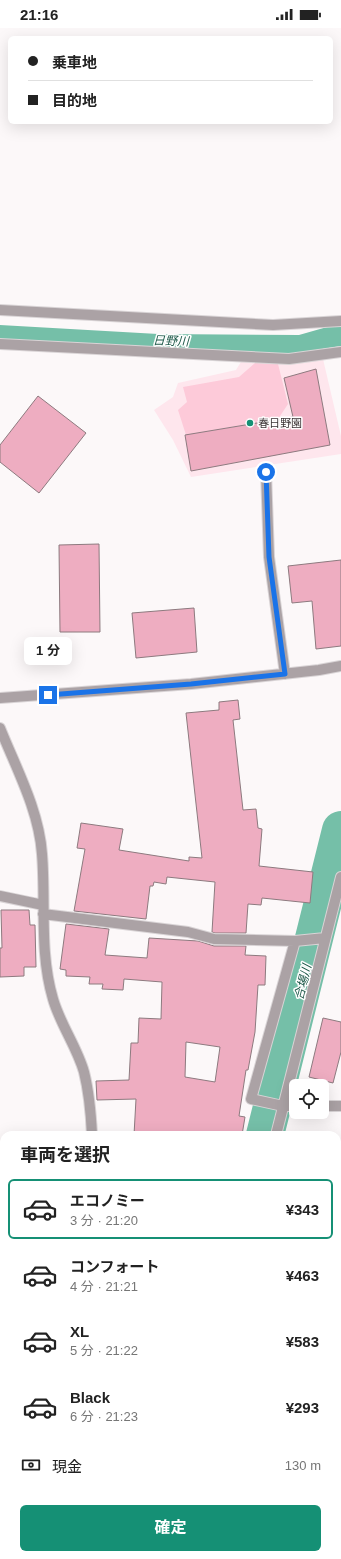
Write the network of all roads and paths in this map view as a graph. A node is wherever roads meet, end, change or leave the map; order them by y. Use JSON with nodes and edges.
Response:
{"nodes":[{"id":1,"x":0,"y":310,"type":"edge"},
{"id":2,"x":341,"y":321,"type":"edge"},
{"id":3,"x":0,"y":344,"type":"edge"},
{"id":4,"x":341,"y":352,"type":"edge"},
{"id":5,"x":266,"y":472,"type":"dead end"},
{"id":6,"x":341,"y":666,"type":"edge"},
{"id":7,"x":285,"y":674,"type":"junction"},
{"id":8,"x":0,"y":698,"type":"edge"},
{"id":9,"x":0,"y":728,"type":"edge"},
{"id":10,"x":341,"y":876,"type":"edge"},
{"id":11,"x":0,"y":896,"type":"edge"},
{"id":12,"x":44,"y":910,"type":"junction"},
{"id":13,"x":322,"y":938,"type":"junction"},
{"id":14,"x":300,"y":940,"type":"junction"},
{"id":15,"x":281,"y":1106,"type":"junction"},
{"id":16,"x":289,"y":1106,"type":"edge"},
{"id":17,"x":329,"y":1106,"type":"edge"},
{"id":18,"x":341,"y":1106,"type":"edge"},
{"id":19,"x":92,"y":1131,"type":"edge"},
{"id":20,"x":277,"y":1131,"type":"edge"}],
"edges":[{"from":1,"to":2,"type":"street"},
{"from":3,"to":4,"type":"street"},
{"from":5,"to":7,"type":"street"},
{"from":6,"to":7,"type":"street"},
{"from":7,"to":8,"type":"street"},
{"from":9,"to":12,"type":"street"},
{"from":10,"to":13,"type":"street"},
{"from":11,"to":12,"type":"street"},
{"from":12,"to":14,"type":"street"},
{"from":12,"to":19,"type":"street"},
{"from":13,"to":14,"type":"street"},
{"from":13,"to":15,"type":"street"},
{"from":14,"to":15,"type":"street"},
{"from":15,"to":16,"type":"street"},
{"from":15,"to":20,"type":"street"},
{"from":17,"to":18,"type":"street"}]}
